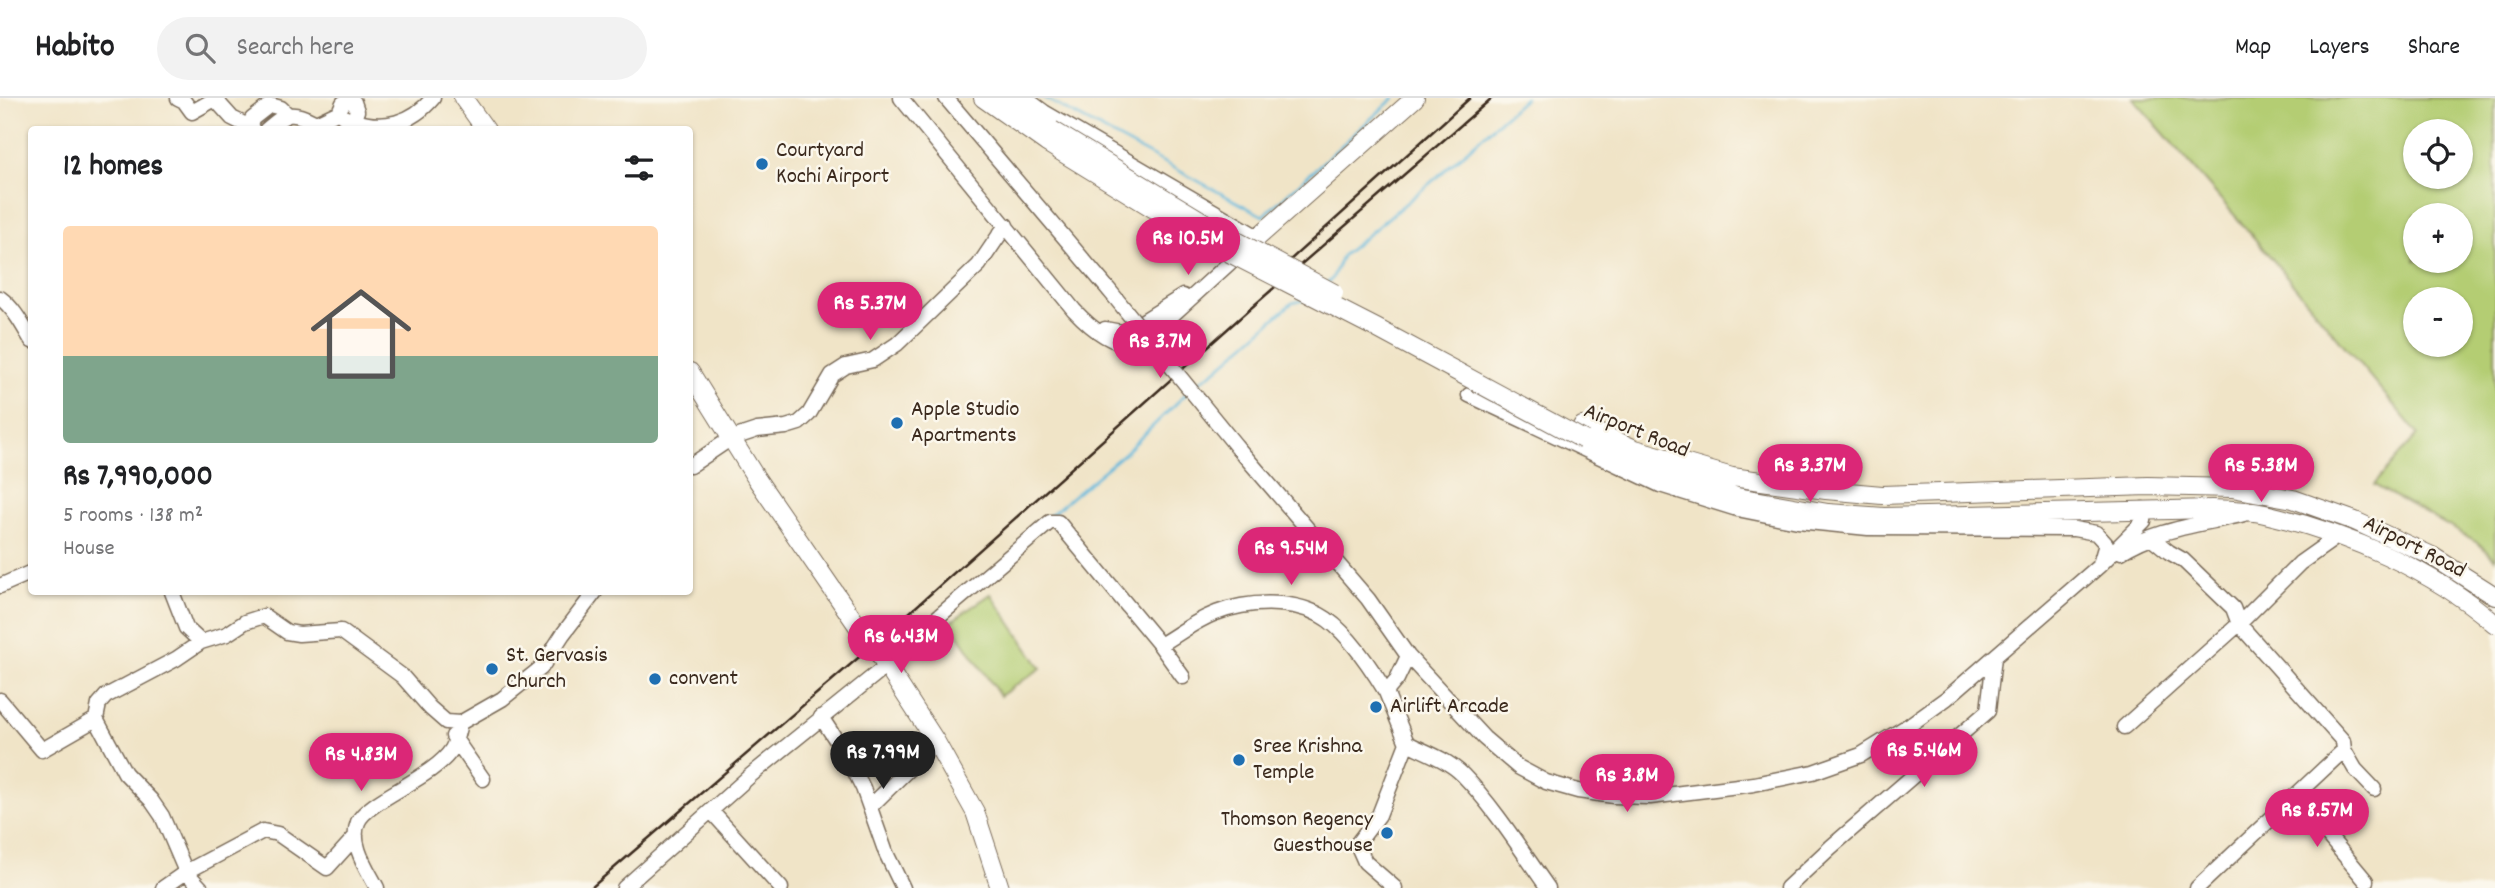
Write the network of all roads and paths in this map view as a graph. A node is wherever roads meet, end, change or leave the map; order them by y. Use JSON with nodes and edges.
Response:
{"nodes":[{"id":1,"x":178,"y":98,"type":"edge"},
{"id":2,"x":430,"y":98,"type":"edge"},
{"id":3,"x":463,"y":98,"type":"edge"},
{"id":4,"x":901,"y":98,"type":"edge"},
{"id":5,"x":946,"y":98,"type":"edge"},
{"id":6,"x":983,"y":98,"type":"edge"},
{"id":7,"x":1005,"y":98,"type":"edge"},
{"id":8,"x":1025,"y":98,"type":"edge"},
{"id":9,"x":1415,"y":98,"type":"edge"},
{"id":10,"x":215,"y":99,"type":"edge"},
{"id":11,"x":287,"y":114,"type":"junction"},
{"id":12,"x":248,"y":126,"type":"edge"},
{"id":13,"x":252,"y":126,"type":"edge"},
{"id":14,"x":271,"y":126,"type":"edge"},
{"id":15,"x":483,"y":126,"type":"edge"},
{"id":16,"x":1006,"y":225,"type":"junction"},
{"id":17,"x":1250,"y":233,"type":"junction"},
{"id":18,"x":0,"y":298,"type":"edge"},
{"id":19,"x":1177,"y":306,"type":"junction"},
{"id":20,"x":1090,"y":327,"type":"junction"},
{"id":21,"x":28,"y":334,"type":"edge"},
{"id":22,"x":693,"y":376,"type":"edge"},
{"id":23,"x":1469,"y":395,"type":"dead end"},
{"id":24,"x":1583,"y":433,"type":"junction"},
{"id":25,"x":730,"y":439,"type":"junction"},
{"id":26,"x":693,"y":464,"type":"edge"},
{"id":27,"x":2256,"y":492,"type":"junction"},
{"id":28,"x":2143,"y":509,"type":"junction"},
{"id":29,"x":2250,"y":512,"type":"junction"},
{"id":30,"x":2224,"y":519,"type":"junction"},
{"id":31,"x":2296,"y":523,"type":"junction"},
{"id":32,"x":2338,"y":537,"type":"junction"},
{"id":33,"x":2152,"y":538,"type":"junction"},
{"id":34,"x":2099,"y":566,"type":"junction"},
{"id":35,"x":28,"y":574,"type":"edge"},
{"id":36,"x":0,"y":586,"type":"edge"},
{"id":37,"x":173,"y":595,"type":"edge"},
{"id":38,"x":593,"y":595,"type":"edge"},
{"id":39,"x":2495,"y":596,"type":"edge"},
{"id":40,"x":2239,"y":624,"type":"junction"},
{"id":41,"x":2495,"y":624,"type":"edge"},
{"id":42,"x":201,"y":642,"type":"junction"},
{"id":43,"x":1160,"y":645,"type":"junction"},
{"id":44,"x":1408,"y":656,"type":"junction"},
{"id":45,"x":1994,"y":657,"type":"junction"},
{"id":46,"x":886,"y":666,"type":"junction"},
{"id":47,"x":1183,"y":677,"type":"dead end"},
{"id":48,"x":1386,"y":692,"type":"junction"},
{"id":49,"x":0,"y":700,"type":"edge"},
{"id":50,"x":821,"y":716,"type":"junction"},
{"id":51,"x":96,"y":719,"type":"junction"},
{"id":52,"x":453,"y":723,"type":"junction"},
{"id":53,"x":2124,"y":727,"type":"dead end"},
{"id":54,"x":455,"y":739,"type":"junction"},
{"id":55,"x":936,"y":742,"type":"junction"},
{"id":56,"x":1407,"y":743,"type":"junction"},
{"id":57,"x":2344,"y":750,"type":"junction"},
{"id":58,"x":483,"y":779,"type":"dead end"},
{"id":59,"x":2374,"y":789,"type":"dead end"},
{"id":60,"x":2295,"y":796,"type":"junction"},
{"id":61,"x":871,"y":806,"type":"junction"},
{"id":62,"x":711,"y":811,"type":"junction"},
{"id":63,"x":356,"y":836,"type":"junction"},
{"id":64,"x":186,"y":872,"type":"junction"},
{"id":65,"x":2366,"y":881,"type":"dead end"},
{"id":66,"x":163,"y":888,"type":"edge"},
{"id":67,"x":201,"y":888,"type":"edge"},
{"id":68,"x":377,"y":888,"type":"edge"},
{"id":69,"x":624,"y":888,"type":"edge"},
{"id":70,"x":781,"y":888,"type":"edge"},
{"id":71,"x":903,"y":888,"type":"edge"},
{"id":72,"x":1000,"y":888,"type":"edge"},
{"id":73,"x":1395,"y":888,"type":"edge"},
{"id":74,"x":1548,"y":888,"type":"edge"},
{"id":75,"x":1787,"y":888,"type":"edge"},
{"id":76,"x":2197,"y":888,"type":"edge"}],
"edges":[{"from":1,"to":10,"type":"street"},
{"from":2,"to":11,"type":"street"},
{"from":3,"to":15,"type":"main road"},
{"from":4,"to":16,"type":"street"},
{"from":5,"to":44,"type":"street","bridge":true},
{"from":6,"to":24,"type":"main road","name":"Airport Road","bridge":true},
{"from":7,"to":24,"type":"main road","name":"Airport Road","bridge":true},
{"from":8,"to":17,"type":"street"},
{"from":9,"to":17,"type":"main road"},
{"from":10,"to":12,"type":"street"},
{"from":11,"to":13,"type":"street"},
{"from":11,"to":14,"type":"street"},
{"from":16,"to":20,"type":"street"},
{"from":16,"to":25,"type":"street"},
{"from":17,"to":19,"type":"street"},
{"from":18,"to":21,"type":"street"},
{"from":19,"to":20,"type":"street"},
{"from":19,"to":20,"type":"street"},
{"from":22,"to":25,"type":"main road"},
{"from":23,"to":34,"type":"street"},
{"from":24,"to":27,"type":"main road","name":"Airport Road"},
{"from":24,"to":28,"type":"main road","name":"Airport Road"},
{"from":25,"to":26,"type":"street"},
{"from":25,"to":46,"type":"main road"},
{"from":27,"to":29,"type":"street"},
{"from":27,"to":39,"type":"main road","name":"Airport Road"},
{"from":28,"to":29,"type":"main road","name":"Airport Road"},
{"from":28,"to":34,"type":"street"},
{"from":29,"to":30,"type":"street"},
{"from":29,"to":31,"type":"main road","name":"Airport Road"},
{"from":30,"to":31,"type":"street"},
{"from":30,"to":33,"type":"street"},
{"from":31,"to":32,"type":"main road","name":"Airport Road"},
{"from":32,"to":40,"type":"street"},
{"from":32,"to":41,"type":"main road","name":"Airport Road"},
{"from":33,"to":34,"type":"street"},
{"from":33,"to":40,"type":"street"},
{"from":34,"to":45,"type":"street"},
{"from":35,"to":36,"type":"street"},
{"from":37,"to":42,"type":"street"},
{"from":38,"to":52,"type":"street"},
{"from":40,"to":53,"type":"street"},
{"from":40,"to":57,"type":"street"},
{"from":42,"to":51,"type":"street"},
{"from":42,"to":52,"type":"street"},
{"from":43,"to":46,"type":"street"},
{"from":43,"to":47,"type":"street"},
{"from":43,"to":48,"type":"street"},
{"from":44,"to":45,"type":"street"},
{"from":44,"to":48,"type":"street"},
{"from":45,"to":75,"type":"street"},
{"from":46,"to":50,"type":"street"},
{"from":46,"to":55,"type":"main road"},
{"from":48,"to":56,"type":"street"},
{"from":49,"to":51,"type":"street"},
{"from":50,"to":61,"type":"street"},
{"from":50,"to":62,"type":"street"},
{"from":51,"to":64,"type":"street"},
{"from":52,"to":54,"type":"street"},
{"from":54,"to":58,"type":"street"},
{"from":54,"to":63,"type":"street"},
{"from":55,"to":61,"type":"street"},
{"from":55,"to":72,"type":"main road"},
{"from":56,"to":73,"type":"street"},
{"from":56,"to":74,"type":"street"},
{"from":57,"to":59,"type":"street"},
{"from":57,"to":60,"type":"street"},
{"from":60,"to":65,"type":"street"},
{"from":60,"to":76,"type":"street"},
{"from":61,"to":71,"type":"street"},
{"from":62,"to":69,"type":"street"},
{"from":62,"to":70,"type":"street"},
{"from":63,"to":64,"type":"street"},
{"from":63,"to":68,"type":"street"},
{"from":64,"to":66,"type":"street"},
{"from":64,"to":67,"type":"street"}]}
